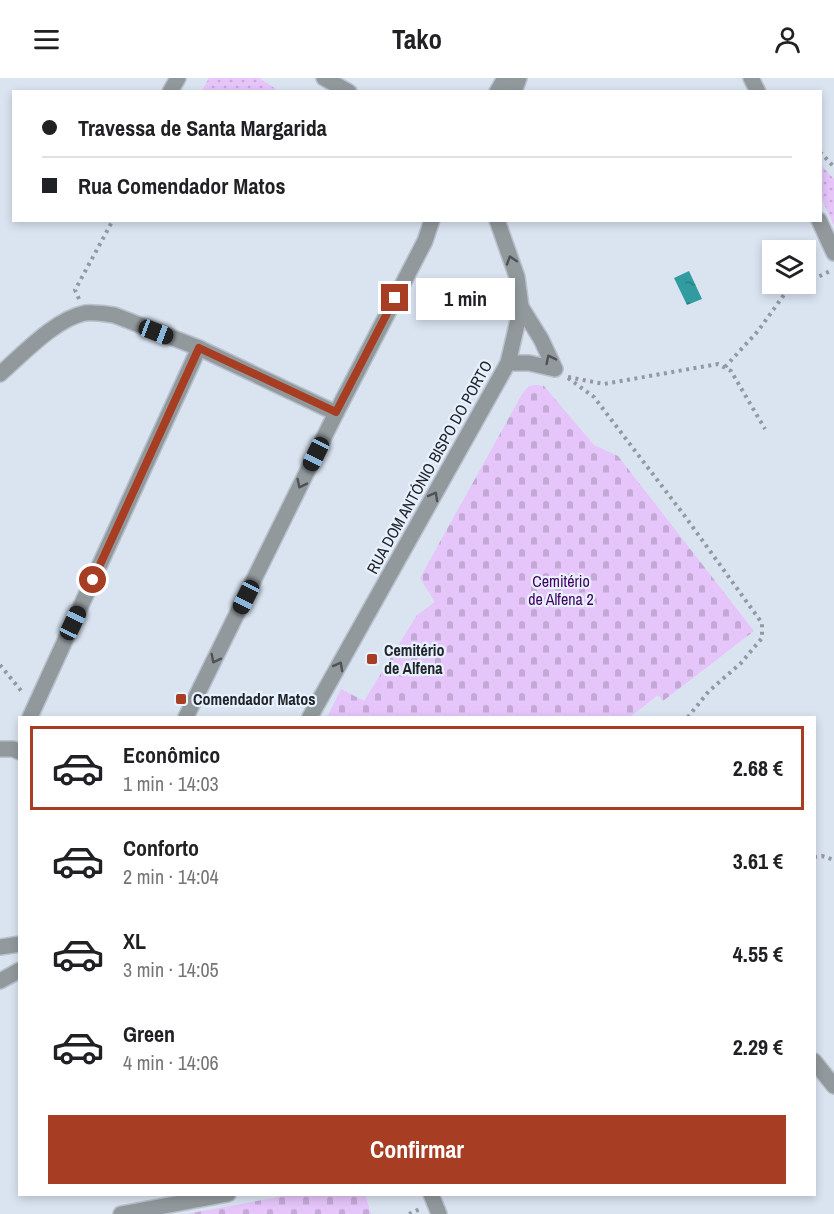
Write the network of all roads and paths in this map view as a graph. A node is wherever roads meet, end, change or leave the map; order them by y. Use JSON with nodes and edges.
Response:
{"nodes":[{"id":1,"x":324,"y":78,"type":"edge"},
{"id":2,"x":345,"y":90,"type":"edge"},
{"id":3,"x":822,"y":155,"type":"edge"},
{"id":4,"x":834,"y":167,"type":"edge"},
{"id":5,"x":112,"y":222,"type":"edge"},
{"id":6,"x":431,"y":222,"type":"edge"},
{"id":7,"x":442,"y":222,"type":"edge"},
{"id":8,"x":820,"y":222,"type":"edge"},
{"id":9,"x":496,"y":224,"type":"edge"},
{"id":10,"x":425,"y":241,"type":"junction"},
{"id":11,"x":834,"y":254,"type":"edge"},
{"id":12,"x":834,"y":269,"type":"edge"},
{"id":13,"x":816,"y":278,"type":"edge"},
{"id":14,"x":785,"y":294,"type":"edge"},
{"id":15,"x":521,"y":308,"type":"junction"},
{"id":16,"x":85,"y":313,"type":"junction"},
{"id":17,"x":199,"y":348,"type":"junction"},
{"id":18,"x":508,"y":363,"type":"junction"},
{"id":19,"x":725,"y":367,"type":"junction"},
{"id":20,"x":561,"y":373,"type":"junction"},
{"id":21,"x":0,"y":374,"type":"edge"},
{"id":22,"x":336,"y":412,"type":"junction"},
{"id":23,"x":765,"y":429,"type":"dead end"},
{"id":24,"x":0,"y":665,"type":"edge"},
{"id":25,"x":32,"y":712,"type":"edge"},
{"id":26,"x":186,"y":716,"type":"edge"},
{"id":27,"x":311,"y":716,"type":"edge"},
{"id":28,"x":689,"y":716,"type":"edge"},
{"id":29,"x":816,"y":857,"type":"edge"},
{"id":30,"x":834,"y":860,"type":"edge"},
{"id":31,"x":18,"y":944,"type":"edge"},
{"id":32,"x":0,"y":947,"type":"edge"},
{"id":33,"x":18,"y":971,"type":"edge"},
{"id":34,"x":0,"y":981,"type":"edge"},
{"id":35,"x":816,"y":1064,"type":"edge"},
{"id":36,"x":834,"y":1086,"type":"edge"},
{"id":37,"x":217,"y":1196,"type":"edge"},
{"id":38,"x":432,"y":1196,"type":"edge"},
{"id":39,"x":121,"y":1214,"type":"edge"},
{"id":40,"x":409,"y":1214,"type":"edge"},
{"id":41,"x":418,"y":1214,"type":"edge"},
{"id":42,"x":439,"y":1214,"type":"edge"}],
"edges":[{"from":1,"to":2,"type":"street"},
{"from":3,"to":4,"type":"path"},
{"from":5,"to":16,"type":"path"},
{"from":6,"to":10,"type":"street"},
{"from":7,"to":10,"type":"street"},
{"from":8,"to":11,"type":"street"},
{"from":15,"to":9,"type":"street","name":"RUA DOM ANTÓNIO BISPO DO PORTO","one_way":true},
{"from":10,"to":22,"type":"street"},
{"from":12,"to":13,"type":"path"},
{"from":14,"to":19,"type":"path"},
{"from":15,"to":18,"type":"street","name":"RUA DOM ANTÓNIO BISPO DO PORTO"},
{"from":20,"to":15,"type":"street","one_way":true},
{"from":16,"to":17,"type":"street"},
{"from":16,"to":21,"type":"street"},
{"from":17,"to":22,"type":"street"},
{"from":17,"to":25,"type":"street"},
{"from":18,"to":20,"type":"street"},
{"from":27,"to":18,"type":"street","name":"RUA DOM ANTÓNIO BISPO DO PORTO","one_way":true},
{"from":19,"to":20,"type":"path"},
{"from":19,"to":23,"type":"path"},
{"from":20,"to":28,"type":"path"},
{"from":22,"to":26,"type":"street","one_way":true},
{"from":24,"to":25,"type":"path"},
{"from":29,"to":30,"type":"path"},
{"from":31,"to":32,"type":"street"},
{"from":33,"to":34,"type":"street"},
{"from":35,"to":36,"type":"street"},
{"from":37,"to":39,"type":"street"},
{"from":38,"to":42,"type":"street"},
{"from":40,"to":41,"type":"path"}]}
